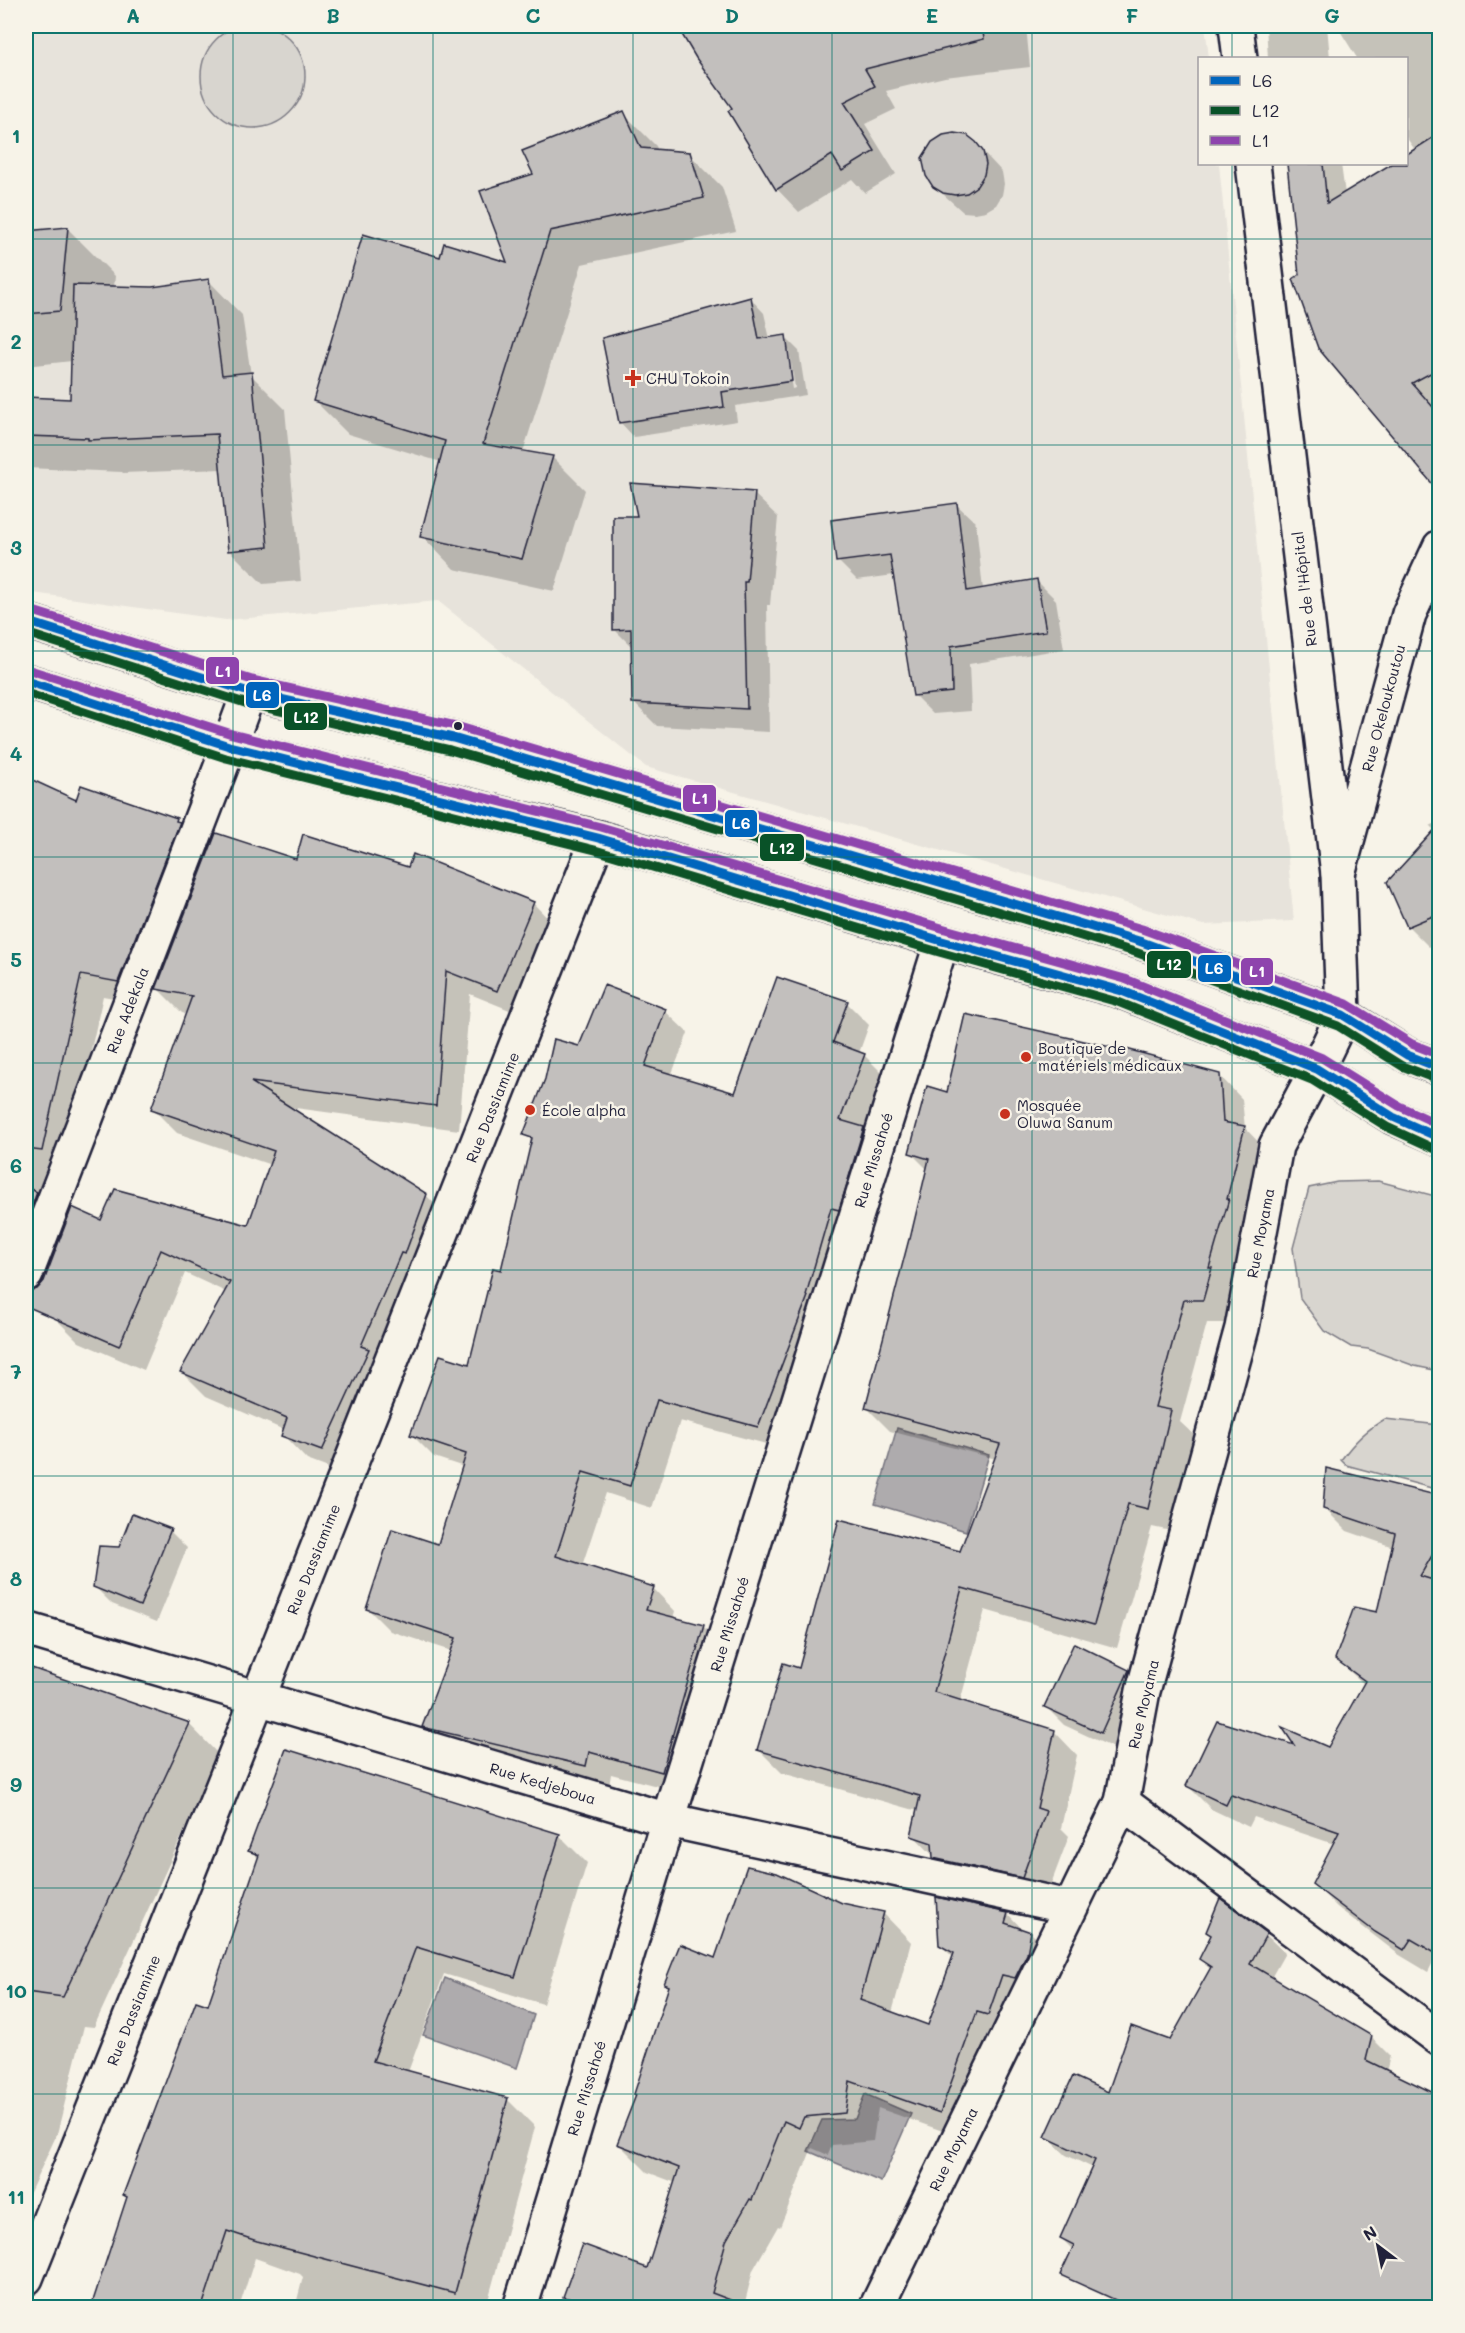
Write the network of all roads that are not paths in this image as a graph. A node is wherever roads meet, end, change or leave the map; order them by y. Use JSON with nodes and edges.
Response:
{"nodes":[{"id":1,"x":1236,"y":26,"type":"edge"},
{"id":2,"x":1240,"y":57,"type":"edge"},
{"id":3,"x":1253,"y":165,"type":"edge"},
{"id":4,"x":1440,"y":548,"type":"edge"},
{"id":5,"x":26,"y":621,"type":"edge"},
{"id":6,"x":26,"y":681,"type":"edge"},
{"id":7,"x":249,"y":692,"type":"junction"},
{"id":8,"x":229,"y":746,"type":"junction"},
{"id":9,"x":598,"y":838,"type":"junction"},
{"id":10,"x":1338,"y":874,"type":"junction"},
{"id":11,"x":942,"y":941,"type":"junction"},
{"id":12,"x":1343,"y":1014,"type":"junction"},
{"id":13,"x":1317,"y":1068,"type":"junction"},
{"id":14,"x":1440,"y":1068,"type":"edge"},
{"id":15,"x":1440,"y":1138,"type":"edge"},
{"id":16,"x":26,"y":1274,"type":"edge"},
{"id":17,"x":26,"y":1629,"type":"edge"},
{"id":18,"x":258,"y":1698,"type":"junction"},
{"id":19,"x":1122,"y":1802,"type":"junction"},
{"id":20,"x":668,"y":1820,"type":"junction"},
{"id":21,"x":1069,"y":1907,"type":"junction"},
{"id":22,"x":1440,"y":2039,"type":"edge"},
{"id":23,"x":26,"y":2278,"type":"edge"},
{"id":24,"x":520,"y":2307,"type":"edge"},
{"id":25,"x":876,"y":2307,"type":"edge"}],
"edges":[{"from":1,"to":2,"type":"main road"},
{"from":3,"to":10,"type":"main road","name":"Rue de l'Hôpital"},
{"from":4,"to":10,"type":"main road","name":"Rue Okeloukoutou"},
{"from":5,"to":7,"type":"main road"},
{"from":6,"to":8,"type":"main road"},
{"from":7,"to":8,"type":"main road","name":"Rue Adekala"},
{"from":7,"to":12,"type":"main road"},
{"from":8,"to":9,"type":"main road"},
{"from":8,"to":16,"type":"main road","name":"Rue Adekala"},
{"from":9,"to":11,"type":"main road"},
{"from":9,"to":18,"type":"main road","name":"Rue Dassiamime"},
{"from":10,"to":12,"type":"main road","name":"Rue de l'Hôpital"},
{"from":11,"to":13,"type":"main road"},
{"from":11,"to":20,"type":"main road","name":"Rue Missahoé"},
{"from":12,"to":13,"type":"main road","name":"Rue Moyama"},
{"from":12,"to":14,"type":"main road"},
{"from":13,"to":15,"type":"main road"},
{"from":13,"to":19,"type":"main road","name":"Rue Moyama"},
{"from":17,"to":18,"type":"main road","name":"Rue Kedjeboua"},
{"from":18,"to":20,"type":"main road","name":"Rue Kedjeboua"},
{"from":18,"to":23,"type":"main road","name":"Rue Dassiamime"},
{"from":19,"to":21,"type":"main road","name":"Rue Moyama"},
{"from":19,"to":22,"type":"main road"},
{"from":20,"to":21,"type":"main road","name":"Rue Kedjeboua"},
{"from":20,"to":24,"type":"main road","name":"Rue Missahoé"},
{"from":21,"to":25,"type":"main road","name":"Rue Moyama"}]}
